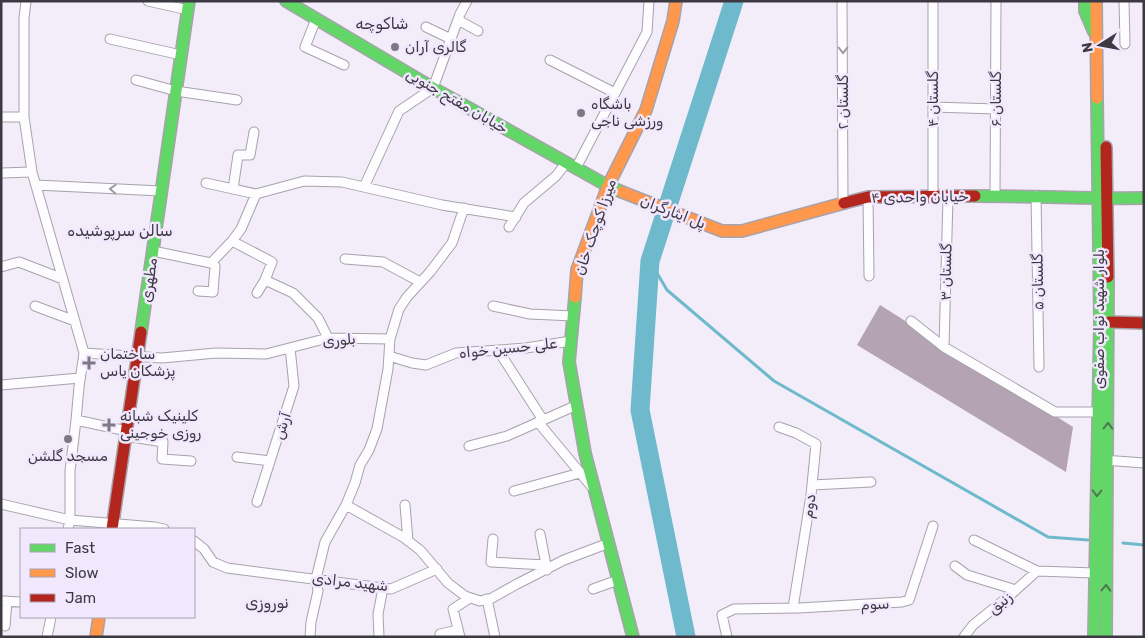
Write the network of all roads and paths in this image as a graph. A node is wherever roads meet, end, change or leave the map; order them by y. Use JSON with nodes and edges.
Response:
{"nodes":[{"id":1,"x":26,"y":1,"type":"edge"},
{"id":2,"x":148,"y":1,"type":"edge"},
{"id":3,"x":286,"y":1,"type":"edge"},
{"id":4,"x":467,"y":1,"type":"edge"},
{"id":5,"x":649,"y":1,"type":"edge"},
{"id":6,"x":676,"y":1,"type":"edge"},
{"id":7,"x":842,"y":1,"type":"edge"},
{"id":8,"x":934,"y":1,"type":"edge"},
{"id":9,"x":996,"y":1,"type":"edge"},
{"id":10,"x":1085,"y":1,"type":"edge"},
{"id":11,"x":1096,"y":1,"type":"edge"},
{"id":12,"x":1104,"y":1,"type":"edge"},
{"id":13,"x":1124,"y":1,"type":"edge"},
{"id":14,"x":188,"y":6,"type":"edge"},
{"id":15,"x":316,"y":19,"type":"junction"},
{"id":16,"x":458,"y":20,"type":"junction"},
{"id":17,"x":426,"y":27,"type":"dead end"},
{"id":18,"x":478,"y":31,"type":"dead end"},
{"id":19,"x":1096,"y":38,"type":"junction"},
{"id":20,"x":110,"y":39,"type":"dead end"},
{"id":21,"x":451,"y":39,"type":"junction"},
{"id":22,"x":1125,"y":44,"type":"dead end"},
{"id":23,"x":181,"y":55,"type":"junction"},
{"id":24,"x":550,"y":60,"type":"dead end"},
{"id":25,"x":344,"y":64,"type":"dead end"},
{"id":26,"x":136,"y":80,"type":"dead end"},
{"id":27,"x":433,"y":88,"type":"junction"},
{"id":28,"x":176,"y":91,"type":"junction"},
{"id":29,"x":615,"y":93,"type":"junction"},
{"id":30,"x":237,"y":100,"type":"dead end"},
{"id":31,"x":933,"y":107,"type":"junction"},
{"id":32,"x":996,"y":109,"type":"junction"},
{"id":33,"x":1,"y":117,"type":"edge"},
{"id":34,"x":24,"y":117,"type":"junction"},
{"id":35,"x":254,"y":132,"type":"dead end"},
{"id":36,"x":571,"y":165,"type":"junction"},
{"id":37,"x":32,"y":172,"type":"junction"},
{"id":38,"x":1,"y":173,"type":"edge"},
{"id":39,"x":206,"y":183,"type":"dead end"},
{"id":40,"x":36,"y":185,"type":"junction"},
{"id":41,"x":608,"y":186,"type":"junction"},
{"id":42,"x":364,"y":187,"type":"junction"},
{"id":43,"x":233,"y":189,"type":"junction"},
{"id":44,"x":161,"y":192,"type":"junction"},
{"id":45,"x":256,"y":194,"type":"junction"},
{"id":46,"x":631,"y":196,"type":"joint"},
{"id":47,"x":995,"y":196,"type":"junction"},
{"id":48,"x":1036,"y":196,"type":"junction"},
{"id":49,"x":868,"y":197,"type":"junction"},
{"id":50,"x":933,"y":197,"type":"junction"},
{"id":51,"x":948,"y":197,"type":"junction"},
{"id":52,"x":1069,"y":198,"type":"junction"},
{"id":53,"x":1103,"y":198,"type":"junction"},
{"id":54,"x":1144,"y":198,"type":"edge"},
{"id":55,"x":843,"y":204,"type":"junction"},
{"id":56,"x":464,"y":208,"type":"junction"},
{"id":57,"x":516,"y":217,"type":"junction"},
{"id":58,"x":1099,"y":220,"type":"junction"},
{"id":59,"x":509,"y":227,"type":"dead end"},
{"id":60,"x":715,"y":229,"type":"joint"},
{"id":61,"x":232,"y":241,"type":"junction"},
{"id":62,"x":153,"y":251,"type":"junction"},
{"id":63,"x":345,"y":259,"type":"dead end"},
{"id":64,"x":211,"y":263,"type":"junction"},
{"id":65,"x":1,"y":267,"type":"edge"},
{"id":66,"x":869,"y":276,"type":"dead end"},
{"id":67,"x":63,"y":279,"type":"junction"},
{"id":68,"x":265,"y":280,"type":"junction"},
{"id":69,"x":420,"y":282,"type":"junction"},
{"id":70,"x":198,"y":291,"type":"dead end"},
{"id":71,"x":257,"y":292,"type":"dead end"},
{"id":72,"x":36,"y":306,"type":"dead end"},
{"id":73,"x":494,"y":306,"type":"dead end"},
{"id":74,"x":573,"y":316,"type":"junction"},
{"id":75,"x":75,"y":321,"type":"junction"},
{"id":76,"x":911,"y":321,"type":"dead end"},
{"id":77,"x":1109,"y":322,"type":"junction"},
{"id":78,"x":1144,"y":323,"type":"edge"},
{"id":79,"x":328,"y":338,"type":"junction"},
{"id":80,"x":390,"y":338,"type":"junction"},
{"id":81,"x":571,"y":340,"type":"junction"},
{"id":82,"x":944,"y":347,"type":"junction"},
{"id":83,"x":290,"y":348,"type":"junction"},
{"id":84,"x":498,"y":350,"type":"junction"},
{"id":85,"x":84,"y":353,"type":"junction"},
{"id":86,"x":389,"y":356,"type":"junction"},
{"id":87,"x":137,"y":358,"type":"junction"},
{"id":88,"x":1039,"y":367,"type":"dead end"},
{"id":89,"x":80,"y":378,"type":"junction"},
{"id":90,"x":1,"y":385,"type":"edge"},
{"id":91,"x":577,"y":405,"type":"junction"},
{"id":92,"x":1098,"y":412,"type":"junction"},
{"id":93,"x":76,"y":420,"type":"junction"},
{"id":94,"x":541,"y":421,"type":"junction"},
{"id":95,"x":779,"y":428,"type":"dead end"},
{"id":96,"x":126,"y":433,"type":"junction"},
{"id":97,"x":469,"y":446,"type":"dead end"},
{"id":98,"x":237,"y":457,"type":"dead end"},
{"id":99,"x":1103,"y":460,"type":"junction"},
{"id":100,"x":191,"y":461,"type":"dead end"},
{"id":101,"x":270,"y":461,"type":"junction"},
{"id":102,"x":1144,"y":463,"type":"edge"},
{"id":103,"x":580,"y":473,"type":"junction"},
{"id":104,"x":871,"y":482,"type":"dead end"},
{"id":105,"x":812,"y":485,"type":"junction"},
{"id":106,"x":514,"y":491,"type":"dead end"},
{"id":107,"x":595,"y":491,"type":"junction"},
{"id":108,"x":257,"y":502,"type":"dead end"},
{"id":109,"x":1,"y":504,"type":"edge"},
{"id":110,"x":346,"y":505,"type":"junction"},
{"id":111,"x":405,"y":505,"type":"dead end"},
{"id":112,"x":70,"y":520,"type":"junction"},
{"id":113,"x":113,"y":526,"type":"edge"},
{"id":114,"x":933,"y":526,"type":"dead end"},
{"id":115,"x":68,"y":528,"type":"edge"},
{"id":116,"x":161,"y":528,"type":"edge"},
{"id":117,"x":540,"y":534,"type":"dead end"},
{"id":118,"x":492,"y":539,"type":"dead end"},
{"id":119,"x":408,"y":540,"type":"junction"},
{"id":120,"x":974,"y":540,"type":"dead end"},
{"id":121,"x":195,"y":543,"type":"edge"},
{"id":122,"x":609,"y":544,"type":"junction"},
{"id":123,"x":955,"y":566,"type":"dead end"},
{"id":124,"x":546,"y":568,"type":"junction"},
{"id":125,"x":436,"y":569,"type":"junction"},
{"id":126,"x":1037,"y":571,"type":"junction"},
{"id":127,"x":1095,"y":573,"type":"junction"},
{"id":128,"x":316,"y":579,"type":"junction"},
{"id":129,"x":618,"y":580,"type":"junction"},
{"id":130,"x":383,"y":588,"type":"junction"},
{"id":131,"x":593,"y":589,"type":"dead end"},
{"id":132,"x":1016,"y":590,"type":"junction"},
{"id":133,"x":470,"y":598,"type":"junction"},
{"id":134,"x":487,"y":599,"type":"junction"},
{"id":135,"x":4,"y":601,"type":"edge"},
{"id":136,"x":20,"y":602,"type":"edge"},
{"id":137,"x":793,"y":608,"type":"junction"},
{"id":138,"x":51,"y":618,"type":"edge"},
{"id":139,"x":99,"y":618,"type":"edge"},
{"id":140,"x":5,"y":626,"type":"dead end"},
{"id":141,"x":459,"y":633,"type":"edge"},
{"id":142,"x":440,"y":634,"type":"dead end"},
{"id":143,"x":47,"y":637,"type":"edge"},
{"id":144,"x":96,"y":637,"type":"edge"},
{"id":145,"x":310,"y":637,"type":"edge"},
{"id":146,"x":379,"y":637,"type":"edge"},
{"id":147,"x":495,"y":637,"type":"edge"},
{"id":148,"x":633,"y":637,"type":"edge"},
{"id":149,"x":727,"y":637,"type":"edge"},
{"id":150,"x":964,"y":637,"type":"edge"},
{"id":151,"x":1094,"y":637,"type":"edge"},
{"id":152,"x":1106,"y":637,"type":"edge"}],
"edges":[{"from":1,"to":34,"type":"street"},
{"from":2,"to":14,"type":"street"},
{"from":3,"to":15,"type":"main road","name":"خیابان مفتح جنوبی"},
{"from":4,"to":16,"type":"street"},
{"from":5,"to":29,"type":"street"},
{"from":6,"to":41,"type":"main road","name":"میرزا کوچک خان"},
{"from":7,"to":55,"type":"street","name":"گلستان ۲","one_way":true},
{"from":8,"to":31,"type":"street","name":"گلستان ۴"},
{"from":9,"to":32,"type":"street","name":"گلستان ۶"},
{"from":10,"to":19,"type":"main road"},
{"from":11,"to":19,"type":"main road","name":"بلوار شهید نواب صفوی"},
{"from":12,"to":53,"type":"main road","name":"بلوار شهید نواب صفوی"},
{"from":13,"to":22,"type":"street"},
{"from":14,"to":23,"type":"main road","name":"مطهری"},
{"from":15,"to":25,"type":"street"},
{"from":15,"to":27,"type":"main road","name":"خیابان مفتح جنوبی"},
{"from":16,"to":18,"type":"street"},
{"from":16,"to":21,"type":"street"},
{"from":17,"to":21,"type":"street"},
{"from":19,"to":53,"type":"main road","name":"بلوار شهید نواب صفوی"},
{"from":20,"to":23,"type":"street"},
{"from":21,"to":27,"type":"street"},
{"from":23,"to":28,"type":"main road","name":"مطهری"},
{"from":24,"to":29,"type":"street"},
{"from":26,"to":28,"type":"street"},
{"from":27,"to":36,"type":"main road","name":"خیابان مفتح جنوبی"},
{"from":27,"to":42,"type":"street"},
{"from":28,"to":30,"type":"street"},
{"from":28,"to":44,"type":"main road","name":"مطهری"},
{"from":29,"to":36,"type":"street"},
{"from":31,"to":32,"type":"street"},
{"from":31,"to":50,"type":"street","name":"گلستان ۴"},
{"from":32,"to":47,"type":"street","name":"گلستان ۶"},
{"from":33,"to":34,"type":"street"},
{"from":34,"to":37,"type":"street"},
{"from":35,"to":43,"type":"street"},
{"from":36,"to":41,"type":"main road","name":"خیابان مفتح جنوبی"},
{"from":36,"to":57,"type":"street"},
{"from":37,"to":38,"type":"street"},
{"from":37,"to":40,"type":"street"},
{"from":39,"to":43,"type":"street"},
{"from":44,"to":40,"type":"street","one_way":true},
{"from":40,"to":67,"type":"street"},
{"from":41,"to":46,"type":"main road","name":"خیابان مفتح جنوبی"},
{"from":41,"to":74,"type":"main road","name":"میرزا کوچک خان"},
{"from":42,"to":45,"type":"street"},
{"from":42,"to":56,"type":"street"},
{"from":43,"to":45,"type":"street"},
{"from":44,"to":62,"type":"main road","name":"مطهری"},
{"from":45,"to":61,"type":"street"},
{"from":46,"to":60,"type":"main road","name":"پل ایثارگران"},
{"from":47,"to":48,"type":"main road","name":"خیابان واحدی ۴"},
{"from":47,"to":51,"type":"main road","name":"خیابان واحدی ۴"},
{"from":48,"to":52,"type":"main road","name":"خیابان واحدی ۴"},
{"from":48,"to":88,"type":"street","name":"گلستان ۵"},
{"from":49,"to":50,"type":"main road","name":"خیابان واحدی ۴"},
{"from":49,"to":55,"type":"main road","name":"خیابان واحدی ۴"},
{"from":49,"to":66,"type":"street"},
{"from":50,"to":51,"type":"main road","name":"خیابان واحدی ۴"},
{"from":51,"to":82,"type":"street","name":"گلستان ۳"},
{"from":52,"to":53,"type":"main road","name":"خیابان واحدی ۴"},
{"from":52,"to":58,"type":"main road"},
{"from":53,"to":54,"type":"main road","name":"خیابان واحدی ۴"},
{"from":53,"to":58,"type":"main road","name":"بلوار شهید نواب صفوی"},
{"from":53,"to":77,"type":"main road","name":"بلوار شهید نواب صفوی"},
{"from":55,"to":60,"type":"main road","name":"خیابان واحدی ۴"},
{"from":56,"to":57,"type":"street"},
{"from":56,"to":69,"type":"street"},
{"from":57,"to":59,"type":"street"},
{"from":58,"to":92,"type":"main road","name":"بلوار شهید نواب صفوی"},
{"from":61,"to":64,"type":"street"},
{"from":61,"to":68,"type":"street"},
{"from":62,"to":64,"type":"street"},
{"from":62,"to":87,"type":"main road","name":"مطهری"},
{"from":63,"to":69,"type":"street"},
{"from":64,"to":70,"type":"street"},
{"from":65,"to":67,"type":"street"},
{"from":67,"to":75,"type":"street"},
{"from":68,"to":71,"type":"street"},
{"from":68,"to":79,"type":"street"},
{"from":69,"to":80,"type":"street"},
{"from":72,"to":75,"type":"street"},
{"from":73,"to":74,"type":"street"},
{"from":74,"to":81,"type":"main road","name":"میرزا کوچک خان"},
{"from":75,"to":85,"type":"street"},
{"from":76,"to":82,"type":"street"},
{"from":77,"to":78,"type":"main road"},
{"from":99,"to":77,"type":"main road","name":"بلوار شهید نواب صفوی","one_way":true},
{"from":79,"to":80,"type":"street","name":"بلوری"},
{"from":79,"to":83,"type":"street","name":"بلوری"},
{"from":80,"to":86,"type":"street"},
{"from":81,"to":84,"type":"street","name":"علی حسین خواه"},
{"from":81,"to":91,"type":"main road","name":"میرزا کوچک خان"},
{"from":82,"to":92,"type":"street"},
{"from":83,"to":87,"type":"street","name":"بلوری"},
{"from":83,"to":101,"type":"street","name":"آرش"},
{"from":84,"to":86,"type":"street","name":"علی حسین خواه"},
{"from":84,"to":94,"type":"street"},
{"from":85,"to":87,"type":"street","name":"بلوری"},
{"from":85,"to":89,"type":"street"},
{"from":86,"to":110,"type":"street"},
{"from":87,"to":96,"type":"main road","name":"مطهری"},
{"from":89,"to":90,"type":"street"},
{"from":89,"to":93,"type":"street"},
{"from":91,"to":94,"type":"street"},
{"from":91,"to":107,"type":"main road","name":"میرزا کوچک خان"},
{"from":92,"to":99,"type":"main road","name":"بلوار شهید نواب صفوی"},
{"from":93,"to":96,"type":"street"},
{"from":93,"to":112,"type":"street"},
{"from":94,"to":97,"type":"street"},
{"from":94,"to":103,"type":"street"},
{"from":95,"to":105,"type":"street","name":"دوم"},
{"from":96,"to":100,"type":"street"},
{"from":96,"to":113,"type":"main road","name":"مطهری"},
{"from":98,"to":101,"type":"street"},
{"from":99,"to":102,"type":"street"},
{"from":99,"to":127,"type":"main road","name":"بلوار شهید نواب صفوی","one_way":true},
{"from":152,"to":99,"type":"main road","name":"بلوار شهید نواب صفوی","one_way":true},
{"from":101,"to":108,"type":"street","name":"آرش"},
{"from":103,"to":106,"type":"street"},
{"from":103,"to":107,"type":"street"},
{"from":104,"to":105,"type":"street"},
{"from":105,"to":137,"type":"street","name":"دوم"},
{"from":107,"to":122,"type":"main road","name":"میرزا کوچک خان"},
{"from":109,"to":112,"type":"street"},
{"from":110,"to":119,"type":"street"},
{"from":110,"to":128,"type":"street"},
{"from":111,"to":119,"type":"street"},
{"from":112,"to":113,"type":"street"},
{"from":112,"to":115,"type":"street"},
{"from":113,"to":116,"type":"street"},
{"from":114,"to":137,"type":"street","name":"سوم"},
{"from":117,"to":124,"type":"street"},
{"from":118,"to":124,"type":"street"},
{"from":119,"to":125,"type":"street"},
{"from":120,"to":126,"type":"street"},
{"from":121,"to":128,"type":"street","name":"شهید مرادی"},
{"from":122,"to":124,"type":"street"},
{"from":122,"to":129,"type":"main road","name":"میرزا کوچک خان"},
{"from":123,"to":132,"type":"street"},
{"from":124,"to":134,"type":"street"},
{"from":125,"to":130,"type":"street","name":"شهید مرادی"},
{"from":125,"to":133,"type":"street"},
{"from":126,"to":127,"type":"street"},
{"from":126,"to":132,"type":"street","name":"زنبق"},
{"from":127,"to":151,"type":"main road","name":"بلوار شهید نواب صفوی"},
{"from":128,"to":130,"type":"street","name":"شهید مرادی"},
{"from":128,"to":145,"type":"street"},
{"from":129,"to":131,"type":"street"},
{"from":129,"to":148,"type":"main road","name":"میرزا کوچک خان"},
{"from":130,"to":146,"type":"street"},
{"from":132,"to":150,"type":"street","name":"زنبق"},
{"from":133,"to":134,"type":"street"},
{"from":133,"to":141,"type":"street"},
{"from":134,"to":147,"type":"street"},
{"from":135,"to":136,"type":"street"},
{"from":135,"to":140,"type":"street"},
{"from":137,"to":149,"type":"street"},
{"from":138,"to":143,"type":"street"},
{"from":139,"to":144,"type":"main road"},
{"from":141,"to":142,"type":"street"}]}
